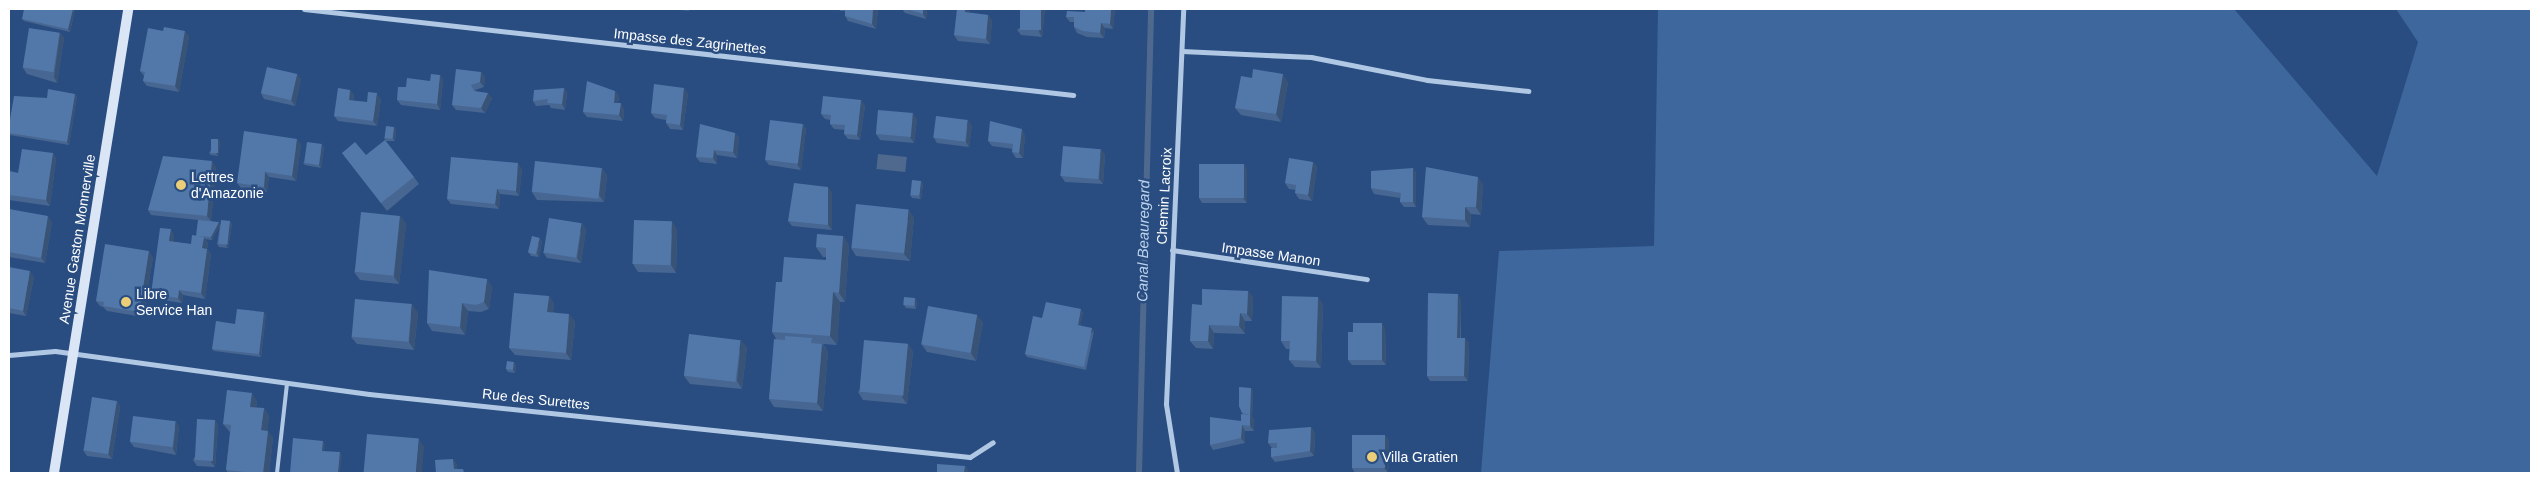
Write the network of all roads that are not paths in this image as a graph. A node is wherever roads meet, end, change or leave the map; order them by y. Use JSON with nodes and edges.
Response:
{"nodes":[{"id":1,"x":128,"y":9,"type":"edge"},
{"id":2,"x":304,"y":9,"type":"edge"},
{"id":3,"x":1184,"y":9,"type":"edge"},
{"id":4,"x":1182,"y":51,"type":"junction"},
{"id":5,"x":1528,"y":91,"type":"dead end"},
{"id":6,"x":1073,"y":95,"type":"dead end"},
{"id":7,"x":1172,"y":250,"type":"junction"},
{"id":8,"x":1367,"y":279,"type":"dead end"},
{"id":9,"x":9,"y":355,"type":"edge"},
{"id":10,"x":73,"y":355,"type":"junction"},
{"id":11,"x":287,"y":384,"type":"junction"},
{"id":12,"x":993,"y":442,"type":"dead end"},
{"id":13,"x":54,"y":473,"type":"edge"},
{"id":14,"x":277,"y":473,"type":"edge"},
{"id":15,"x":1177,"y":473,"type":"edge"}],
"edges":[{"from":1,"to":10,"type":"main road","name":"Avenue Gaston Monnerville"},
{"from":2,"to":6,"type":"street","name":"Impasse des Zagrinettes"},
{"from":3,"to":4,"type":"street","name":"Chemin Lacroix"},
{"from":4,"to":5,"type":"street"},
{"from":4,"to":7,"type":"street","name":"Chemin Lacroix"},
{"from":7,"to":8,"type":"street","name":"Impasse Manon"},
{"from":7,"to":15,"type":"street","name":"Chemin Lacroix"},
{"from":9,"to":10,"type":"street","name":"Rue des Surettes"},
{"from":10,"to":11,"type":"street","name":"Rue des Surettes"},
{"from":10,"to":13,"type":"main road","name":"Avenue Gaston Monnerville"},
{"from":11,"to":12,"type":"street","name":"Rue des Surettes"},
{"from":11,"to":14,"type":"lane"}]}
